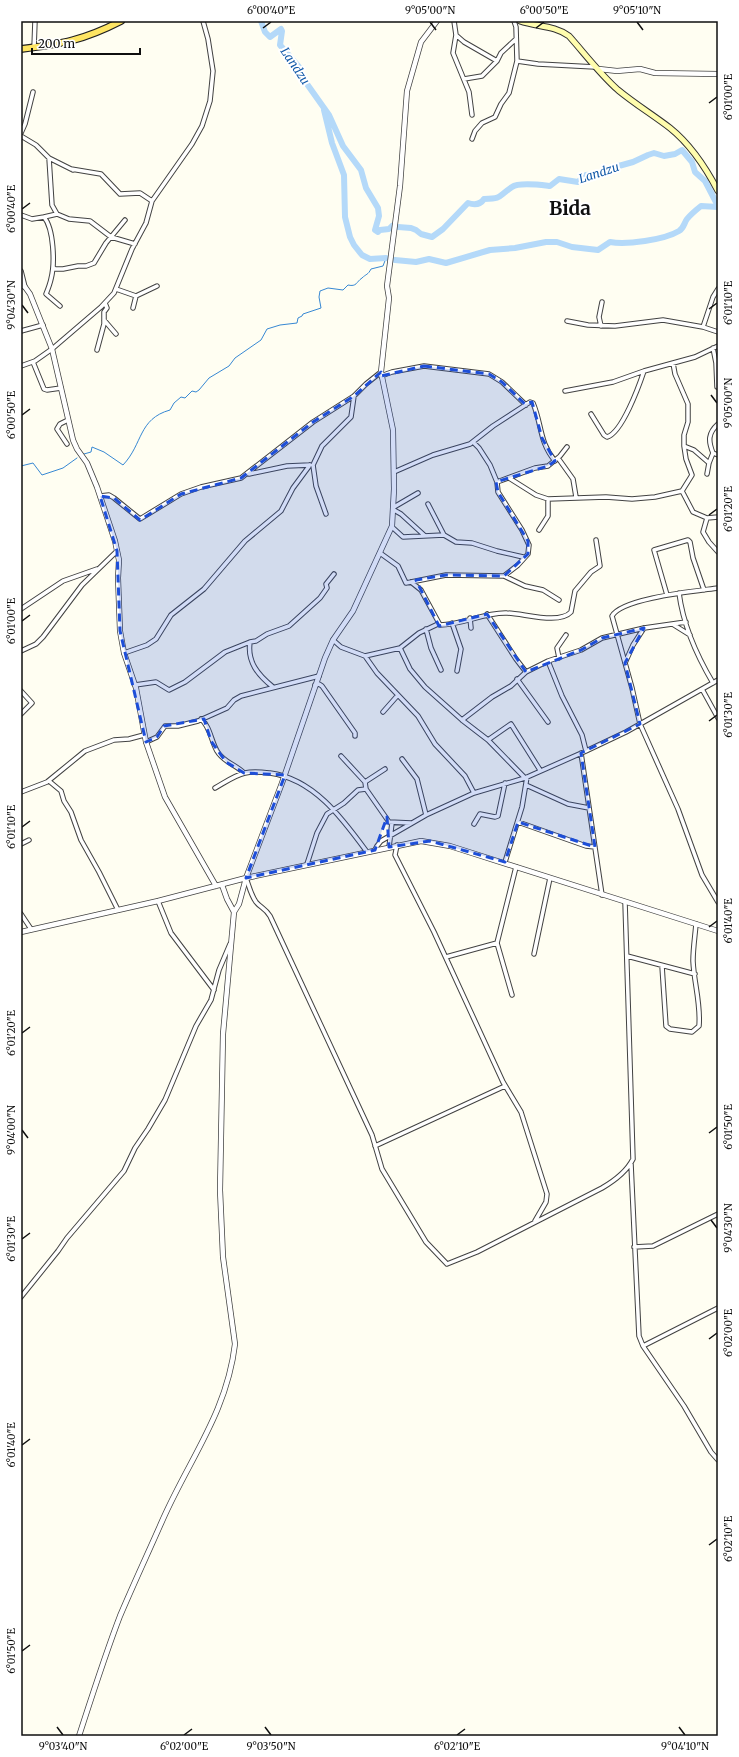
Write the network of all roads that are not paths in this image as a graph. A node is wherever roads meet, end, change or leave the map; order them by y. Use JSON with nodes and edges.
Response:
{"nodes":[{"id":1,"x":35,"y":21,"type":"edge"},
{"id":2,"x":121,"y":21,"type":"edge"},
{"id":3,"x":203,"y":21,"type":"edge"},
{"id":4,"x":437,"y":21,"type":"edge"},
{"id":5,"x":454,"y":21,"type":"edge"},
{"id":6,"x":514,"y":21,"type":"edge"},
{"id":7,"x":520,"y":21,"type":"edge"},
{"id":8,"x":456,"y":35,"type":"junction"},
{"id":9,"x":516,"y":38,"type":"junction"},
{"id":10,"x":34,"y":48,"type":"junction"},
{"id":11,"x":21,"y":49,"type":"edge"},
{"id":12,"x":497,"y":61,"type":"junction"},
{"id":13,"x":517,"y":61,"type":"junction"},
{"id":14,"x":599,"y":69,"type":"junction"},
{"id":15,"x":718,"y":74,"type":"edge"},
{"id":16,"x":464,"y":79,"type":"junction"},
{"id":17,"x":33,"y":92,"type":"dead end"},
{"id":18,"x":472,"y":115,"type":"dead end"},
{"id":19,"x":21,"y":135,"type":"edge"},
{"id":20,"x":472,"y":139,"type":"dead end"},
{"id":21,"x":49,"y":158,"type":"junction"},
{"id":22,"x":718,"y":191,"type":"edge"},
{"id":23,"x":152,"y":201,"type":"junction"},
{"id":24,"x":21,"y":214,"type":"edge"},
{"id":25,"x":57,"y":214,"type":"junction"},
{"id":26,"x":44,"y":217,"type":"junction"},
{"id":27,"x":125,"y":220,"type":"dead end"},
{"id":28,"x":111,"y":237,"type":"junction"},
{"id":29,"x":135,"y":244,"type":"junction"},
{"id":30,"x":53,"y":267,"type":"junction"},
{"id":31,"x":21,"y":271,"type":"edge"},
{"id":32,"x":23,"y":286,"type":"edge"},
{"id":33,"x":157,"y":286,"type":"dead end"},
{"id":34,"x":116,"y":289,"type":"junction"},
{"id":35,"x":718,"y":289,"type":"edge"},
{"id":36,"x":136,"y":296,"type":"junction"},
{"id":37,"x":105,"y":302,"type":"junction"},
{"id":38,"x":602,"y":302,"type":"dead end"},
{"id":39,"x":60,"y":306,"type":"dead end"},
{"id":40,"x":133,"y":308,"type":"dead end"},
{"id":41,"x":104,"y":320,"type":"junction"},
{"id":42,"x":567,"y":321,"type":"dead end"},
{"id":43,"x":42,"y":325,"type":"junction"},
{"id":44,"x":601,"y":326,"type":"junction"},
{"id":45,"x":703,"y":327,"type":"junction"},
{"id":46,"x":21,"y":331,"type":"edge"},
{"id":47,"x":718,"y":332,"type":"edge"},
{"id":48,"x":116,"y":334,"type":"dead end"},
{"id":49,"x":718,"y":346,"type":"edge"},
{"id":50,"x":713,"y":348,"type":"junction"},
{"id":51,"x":52,"y":349,"type":"junction"},
{"id":52,"x":97,"y":350,"type":"dead end"},
{"id":53,"x":33,"y":362,"type":"junction"},
{"id":54,"x":672,"y":363,"type":"junction"},
{"id":55,"x":21,"y":366,"type":"edge"},
{"id":56,"x":644,"y":371,"type":"junction"},
{"id":57,"x":381,"y":374,"type":"junction"},
{"id":58,"x":717,"y":387,"type":"edge"},
{"id":59,"x":61,"y":388,"type":"junction"},
{"id":60,"x":565,"y":391,"type":"dead end"},
{"id":61,"x":354,"y":396,"type":"junction"},
{"id":62,"x":526,"y":405,"type":"junction"},
{"id":63,"x":591,"y":414,"type":"dead end"},
{"id":64,"x":68,"y":420,"type":"junction"},
{"id":65,"x":718,"y":424,"type":"edge"},
{"id":66,"x":473,"y":442,"type":"junction"},
{"id":67,"x":67,"y":444,"type":"dead end"},
{"id":68,"x":684,"y":446,"type":"junction"},
{"id":69,"x":567,"y":447,"type":"dead end"},
{"id":70,"x":713,"y":454,"type":"junction"},
{"id":71,"x":718,"y":455,"type":"edge"},
{"id":72,"x":556,"y":460,"type":"junction"},
{"id":73,"x":709,"y":463,"type":"junction"},
{"id":74,"x":311,"y":465,"type":"junction"},
{"id":75,"x":394,"y":472,"type":"junction"},
{"id":76,"x":707,"y":474,"type":"dead end"},
{"id":77,"x":247,"y":475,"type":"junction"},
{"id":78,"x":509,"y":478,"type":"junction"},
{"id":79,"x":497,"y":482,"type":"junction"},
{"id":80,"x":682,"y":491,"type":"junction"},
{"id":81,"x":418,"y":493,"type":"dead end"},
{"id":82,"x":100,"y":496,"type":"junction"},
{"id":83,"x":576,"y":497,"type":"junction"},
{"id":84,"x":548,"y":499,"type":"junction"},
{"id":85,"x":428,"y":504,"type":"dead end"},
{"id":86,"x":394,"y":508,"type":"junction"},
{"id":87,"x":326,"y":514,"type":"dead end"},
{"id":88,"x":718,"y":517,"type":"edge"},
{"id":89,"x":707,"y":518,"type":"junction"},
{"id":90,"x":392,"y":527,"type":"junction"},
{"id":91,"x":539,"y":530,"type":"dead end"},
{"id":92,"x":424,"y":535,"type":"junction"},
{"id":93,"x":444,"y":535,"type":"junction"},
{"id":94,"x":596,"y":540,"type":"dead end"},
{"id":95,"x":117,"y":551,"type":"junction"},
{"id":96,"x":718,"y":552,"type":"edge"},
{"id":97,"x":380,"y":553,"type":"junction"},
{"id":98,"x":523,"y":557,"type":"junction"},
{"id":99,"x":98,"y":568,"type":"junction"},
{"id":100,"x":334,"y":574,"type":"dead end"},
{"id":101,"x":504,"y":576,"type":"junction"},
{"id":102,"x":411,"y":582,"type":"junction"},
{"id":103,"x":718,"y":588,"type":"edge"},
{"id":104,"x":704,"y":590,"type":"junction"},
{"id":105,"x":679,"y":592,"type":"junction"},
{"id":106,"x":667,"y":595,"type":"junction"},
{"id":107,"x":559,"y":600,"type":"dead end"},
{"id":108,"x":21,"y":609,"type":"edge"},
{"id":109,"x":487,"y":614,"type":"junction"},
{"id":110,"x":470,"y":618,"type":"junction"},
{"id":111,"x":686,"y":622,"type":"junction"},
{"id":112,"x":452,"y":623,"type":"junction"},
{"id":113,"x":438,"y":624,"type":"junction"},
{"id":114,"x":674,"y":625,"type":"junction"},
{"id":115,"x":471,"y":628,"type":"dead end"},
{"id":116,"x":644,"y":628,"type":"junction"},
{"id":117,"x":426,"y":629,"type":"junction"},
{"id":118,"x":566,"y":635,"type":"dead end"},
{"id":119,"x":617,"y":635,"type":"junction"},
{"id":120,"x":691,"y":635,"type":"junction"},
{"id":121,"x":333,"y":640,"type":"junction"},
{"id":122,"x":250,"y":642,"type":"junction"},
{"id":123,"x":400,"y":648,"type":"junction"},
{"id":124,"x":21,"y":651,"type":"edge"},
{"id":125,"x":124,"y":653,"type":"junction"},
{"id":126,"x":366,"y":656,"type":"junction"},
{"id":127,"x":559,"y":658,"type":"junction"},
{"id":128,"x":548,"y":661,"type":"junction"},
{"id":129,"x":625,"y":663,"type":"junction"},
{"id":130,"x":441,"y":670,"type":"dead end"},
{"id":131,"x":457,"y":671,"type":"dead end"},
{"id":132,"x":526,"y":672,"type":"junction"},
{"id":133,"x":319,"y":676,"type":"junction"},
{"id":134,"x":517,"y":679,"type":"junction"},
{"id":135,"x":718,"y":680,"type":"edge"},
{"id":136,"x":713,"y":684,"type":"junction"},
{"id":137,"x":135,"y":685,"type":"junction"},
{"id":138,"x":315,"y":685,"type":"junction"},
{"id":139,"x":273,"y":687,"type":"junction"},
{"id":140,"x":702,"y":689,"type":"junction"},
{"id":141,"x":21,"y":691,"type":"edge"},
{"id":142,"x":398,"y":695,"type":"junction"},
{"id":143,"x":383,"y":712,"type":"dead end"},
{"id":144,"x":21,"y":714,"type":"edge"},
{"id":145,"x":718,"y":718,"type":"edge"},
{"id":146,"x":201,"y":719,"type":"junction"},
{"id":147,"x":462,"y":720,"type":"junction"},
{"id":148,"x":548,"y":722,"type":"dead end"},
{"id":149,"x":640,"y":724,"type":"junction"},
{"id":150,"x":144,"y":735,"type":"junction"},
{"id":151,"x":355,"y":736,"type":"dead end"},
{"id":152,"x":488,"y":740,"type":"junction"},
{"id":153,"x":146,"y":742,"type":"junction"},
{"id":154,"x":586,"y":751,"type":"junction"},
{"id":155,"x":581,"y":753,"type":"junction"},
{"id":156,"x":341,"y":756,"type":"dead end"},
{"id":157,"x":402,"y":759,"type":"dead end"},
{"id":158,"x":385,"y":769,"type":"dead end"},
{"id":159,"x":540,"y":770,"type":"junction"},
{"id":160,"x":244,"y":773,"type":"junction"},
{"id":161,"x":284,"y":775,"type":"junction"},
{"id":162,"x":526,"y":777,"type":"junction"},
{"id":163,"x":49,"y":781,"type":"junction"},
{"id":164,"x":365,"y":782,"type":"junction"},
{"id":165,"x":505,"y":783,"type":"junction"},
{"id":166,"x":526,"y":786,"type":"junction"},
{"id":167,"x":215,"y":788,"type":"dead end"},
{"id":168,"x":366,"y":789,"type":"junction"},
{"id":169,"x":21,"y":792,"type":"edge"},
{"id":170,"x":474,"y":793,"type":"junction"},
{"id":171,"x":589,"y":808,"type":"junction"},
{"id":172,"x":334,"y":810,"type":"junction"},
{"id":173,"x":426,"y":815,"type":"junction"},
{"id":174,"x":518,"y":822,"type":"junction"},
{"id":175,"x":392,"y":823,"type":"junction"},
{"id":176,"x":411,"y":823,"type":"junction"},
{"id":177,"x":474,"y":824,"type":"dead end"},
{"id":178,"x":390,"y":836,"type":"junction"},
{"id":179,"x":29,"y":840,"type":"dead end"},
{"id":180,"x":21,"y":844,"type":"edge"},
{"id":181,"x":396,"y":845,"type":"junction"},
{"id":182,"x":389,"y":847,"type":"junction"},
{"id":183,"x":595,"y":847,"type":"junction"},
{"id":184,"x":375,"y":850,"type":"junction"},
{"id":185,"x":367,"y":852,"type":"junction"},
{"id":186,"x":505,"y":862,"type":"junction"},
{"id":187,"x":307,"y":864,"type":"junction"},
{"id":188,"x":516,"y":867,"type":"junction"},
{"id":189,"x":246,"y":878,"type":"junction"},
{"id":190,"x":550,"y":878,"type":"junction"},
{"id":191,"x":222,"y":885,"type":"junction"},
{"id":192,"x":216,"y":886,"type":"junction"},
{"id":193,"x":602,"y":895,"type":"junction"},
{"id":194,"x":158,"y":901,"type":"junction"},
{"id":195,"x":625,"y":902,"type":"junction"},
{"id":196,"x":718,"y":902,"type":"edge"},
{"id":197,"x":118,"y":910,"type":"junction"},
{"id":198,"x":234,"y":912,"type":"junction"},
{"id":199,"x":21,"y":914,"type":"edge"},
{"id":200,"x":696,"y":924,"type":"junction"},
{"id":201,"x":30,"y":929,"type":"junction"},
{"id":202,"x":718,"y":931,"type":"edge"},
{"id":203,"x":21,"y":932,"type":"edge"},
{"id":204,"x":497,"y":943,"type":"junction"},
{"id":205,"x":230,"y":944,"type":"junction"},
{"id":206,"x":534,"y":954,"type":"dead end"},
{"id":207,"x":627,"y":956,"type":"junction"},
{"id":208,"x":446,"y":957,"type":"junction"},
{"id":209,"x":662,"y":966,"type":"junction"},
{"id":210,"x":695,"y":974,"type":"junction"},
{"id":211,"x":214,"y":990,"type":"junction"},
{"id":212,"x":512,"y":995,"type":"dead end"},
{"id":213,"x":505,"y":1086,"type":"junction"},
{"id":214,"x":375,"y":1146,"type":"junction"},
{"id":215,"x":631,"y":1164,"type":"junction"},
{"id":216,"x":718,"y":1214,"type":"edge"},
{"id":217,"x":534,"y":1222,"type":"junction"},
{"id":218,"x":634,"y":1247,"type":"junction"},
{"id":219,"x":21,"y":1296,"type":"edge"},
{"id":220,"x":718,"y":1308,"type":"edge"},
{"id":221,"x":643,"y":1346,"type":"junction"},
{"id":222,"x":718,"y":1460,"type":"edge"},
{"id":223,"x":79,"y":1736,"type":"edge"}],
"edges":[{"from":1,"to":10,"type":"street"},
{"from":2,"to":10,"type":"main road"},
{"from":3,"to":23,"type":"street"},
{"from":4,"to":57,"type":"street"},
{"from":5,"to":8,"type":"street"},
{"from":6,"to":9,"type":"street"},
{"from":7,"to":14,"type":"main road"},
{"from":8,"to":12,"type":"street"},
{"from":8,"to":16,"type":"street"},
{"from":9,"to":12,"type":"street"},
{"from":9,"to":13,"type":"street"},
{"from":10,"to":11,"type":"main road"},
{"from":12,"to":16,"type":"street"},
{"from":13,"to":14,"type":"street"},
{"from":13,"to":20,"type":"street"},
{"from":14,"to":15,"type":"street"},
{"from":14,"to":22,"type":"main road"},
{"from":16,"to":18,"type":"street"},
{"from":17,"to":19,"type":"street"},
{"from":19,"to":21,"type":"street"},
{"from":21,"to":23,"type":"street"},
{"from":21,"to":25,"type":"street"},
{"from":23,"to":29,"type":"street"},
{"from":24,"to":26,"type":"street"},
{"from":25,"to":26,"type":"street"},
{"from":25,"to":28,"type":"street"},
{"from":26,"to":30,"type":"street"},
{"from":27,"to":28,"type":"street"},
{"from":28,"to":29,"type":"street"},
{"from":28,"to":30,"type":"street"},
{"from":29,"to":34,"type":"street"},
{"from":30,"to":39,"type":"street"},
{"from":31,"to":32,"type":"street"},
{"from":32,"to":43,"type":"street"},
{"from":33,"to":36,"type":"street"},
{"from":34,"to":36,"type":"street"},
{"from":34,"to":37,"type":"street"},
{"from":35,"to":45,"type":"street"},
{"from":36,"to":40,"type":"street"},
{"from":37,"to":41,"type":"street"},
{"from":37,"to":51,"type":"street"},
{"from":38,"to":44,"type":"street"},
{"from":41,"to":48,"type":"street"},
{"from":41,"to":52,"type":"street"},
{"from":42,"to":44,"type":"street"},
{"from":43,"to":46,"type":"street"},
{"from":43,"to":51,"type":"street"},
{"from":44,"to":45,"type":"street"},
{"from":45,"to":47,"type":"street"},
{"from":49,"to":50,"type":"street"},
{"from":50,"to":54,"type":"street"},
{"from":50,"to":58,"type":"street"},
{"from":51,"to":53,"type":"street"},
{"from":51,"to":59,"type":"street"},
{"from":53,"to":55,"type":"street"},
{"from":53,"to":59,"type":"street"},
{"from":54,"to":56,"type":"street"},
{"from":54,"to":68,"type":"street"},
{"from":56,"to":60,"type":"street"},
{"from":56,"to":63,"type":"street"},
{"from":57,"to":61,"type":"street"},
{"from":57,"to":62,"type":"street"},
{"from":57,"to":75,"type":"street"},
{"from":59,"to":64,"type":"street"},
{"from":61,"to":74,"type":"street"},
{"from":61,"to":77,"type":"street"},
{"from":62,"to":66,"type":"street"},
{"from":62,"to":72,"type":"street"},
{"from":64,"to":67,"type":"street"},
{"from":64,"to":82,"type":"street"},
{"from":65,"to":70,"type":"street"},
{"from":66,"to":75,"type":"street"},
{"from":66,"to":79,"type":"street"},
{"from":68,"to":73,"type":"street"},
{"from":68,"to":80,"type":"street"},
{"from":69,"to":72,"type":"street"},
{"from":70,"to":71,"type":"street"},
{"from":70,"to":73,"type":"street"},
{"from":72,"to":78,"type":"street"},
{"from":72,"to":83,"type":"street"},
{"from":73,"to":76,"type":"street"},
{"from":74,"to":77,"type":"street"},
{"from":74,"to":87,"type":"street"},
{"from":74,"to":125,"type":"street"},
{"from":75,"to":86,"type":"street"},
{"from":77,"to":82,"type":"street"},
{"from":78,"to":79,"type":"street"},
{"from":78,"to":84,"type":"street"},
{"from":79,"to":98,"type":"street"},
{"from":80,"to":83,"type":"street"},
{"from":80,"to":89,"type":"street"},
{"from":81,"to":86,"type":"street"},
{"from":82,"to":95,"type":"street"},
{"from":83,"to":84,"type":"street"},
{"from":84,"to":91,"type":"street"},
{"from":85,"to":93,"type":"street"},
{"from":86,"to":90,"type":"street"},
{"from":86,"to":92,"type":"street"},
{"from":88,"to":89,"type":"street"},
{"from":89,"to":96,"type":"street"},
{"from":90,"to":92,"type":"street"},
{"from":90,"to":97,"type":"street"},
{"from":92,"to":93,"type":"street"},
{"from":93,"to":98,"type":"street"},
{"from":94,"to":109,"type":"street"},
{"from":95,"to":99,"type":"street"},
{"from":95,"to":125,"type":"street"},
{"from":97,"to":102,"type":"street"},
{"from":97,"to":121,"type":"street"},
{"from":98,"to":101,"type":"street"},
{"from":99,"to":108,"type":"street"},
{"from":99,"to":124,"type":"street"},
{"from":100,"to":122,"type":"street"},
{"from":101,"to":102,"type":"street"},
{"from":101,"to":107,"type":"street"},
{"from":102,"to":113,"type":"street"},
{"from":103,"to":104,"type":"street"},
{"from":104,"to":105,"type":"street"},
{"from":104,"to":106,"type":"street"},
{"from":105,"to":106,"type":"street"},
{"from":105,"to":111,"type":"street"},
{"from":106,"to":119,"type":"street"},
{"from":109,"to":110,"type":"street"},
{"from":109,"to":132,"type":"street"},
{"from":110,"to":112,"type":"street"},
{"from":110,"to":115,"type":"street"},
{"from":111,"to":114,"type":"street"},
{"from":111,"to":120,"type":"street"},
{"from":112,"to":113,"type":"street"},
{"from":112,"to":131,"type":"street"},
{"from":113,"to":117,"type":"street"},
{"from":114,"to":116,"type":"street"},
{"from":114,"to":120,"type":"street"},
{"from":116,"to":119,"type":"street"},
{"from":116,"to":129,"type":"street"},
{"from":117,"to":123,"type":"street"},
{"from":117,"to":130,"type":"street"},
{"from":118,"to":127,"type":"street"},
{"from":119,"to":127,"type":"street"},
{"from":119,"to":129,"type":"street"},
{"from":120,"to":136,"type":"street"},
{"from":121,"to":126,"type":"street"},
{"from":121,"to":133,"type":"street"},
{"from":122,"to":137,"type":"street"},
{"from":122,"to":139,"type":"street"},
{"from":123,"to":126,"type":"street"},
{"from":123,"to":147,"type":"street"},
{"from":125,"to":137,"type":"street"},
{"from":126,"to":142,"type":"street"},
{"from":127,"to":128,"type":"street"},
{"from":128,"to":132,"type":"street"},
{"from":128,"to":154,"type":"street"},
{"from":129,"to":149,"type":"street"},
{"from":132,"to":134,"type":"street"},
{"from":133,"to":138,"type":"street"},
{"from":133,"to":139,"type":"street"},
{"from":134,"to":147,"type":"street"},
{"from":134,"to":148,"type":"street"},
{"from":135,"to":136,"type":"street"},
{"from":136,"to":140,"type":"street"},
{"from":137,"to":150,"type":"street"},
{"from":138,"to":151,"type":"street"},
{"from":138,"to":161,"type":"street"},
{"from":139,"to":146,"type":"street"},
{"from":140,"to":145,"type":"street"},
{"from":140,"to":149,"type":"street"},
{"from":141,"to":144,"type":"street"},
{"from":142,"to":143,"type":"street"},
{"from":142,"to":170,"type":"street"},
{"from":146,"to":153,"type":"street"},
{"from":146,"to":160,"type":"street"},
{"from":147,"to":152,"type":"street"},
{"from":149,"to":154,"type":"street"},
{"from":149,"to":196,"type":"street"},
{"from":150,"to":153,"type":"street"},
{"from":150,"to":163,"type":"street"},
{"from":152,"to":159,"type":"street"},
{"from":152,"to":162,"type":"street"},
{"from":153,"to":192,"type":"street"},
{"from":154,"to":155,"type":"street"},
{"from":155,"to":159,"type":"street"},
{"from":155,"to":171,"type":"street"},
{"from":156,"to":164,"type":"street"},
{"from":157,"to":173,"type":"street"},
{"from":158,"to":164,"type":"street"},
{"from":159,"to":162,"type":"street"},
{"from":160,"to":161,"type":"street"},
{"from":160,"to":167,"type":"street"},
{"from":161,"to":172,"type":"street"},
{"from":161,"to":189,"type":"street"},
{"from":162,"to":165,"type":"street"},
{"from":162,"to":166,"type":"street"},
{"from":163,"to":169,"type":"street"},
{"from":163,"to":197,"type":"street"},
{"from":164,"to":168,"type":"street"},
{"from":165,"to":170,"type":"street"},
{"from":165,"to":177,"type":"street"},
{"from":166,"to":171,"type":"street"},
{"from":166,"to":174,"type":"street"},
{"from":168,"to":172,"type":"street"},
{"from":168,"to":175,"type":"street"},
{"from":170,"to":173,"type":"street"},
{"from":171,"to":183,"type":"street"},
{"from":172,"to":185,"type":"street"},
{"from":172,"to":187,"type":"street"},
{"from":173,"to":176,"type":"street"},
{"from":174,"to":183,"type":"street"},
{"from":174,"to":186,"type":"street"},
{"from":175,"to":176,"type":"street"},
{"from":175,"to":178,"type":"street"},
{"from":176,"to":178,"type":"street"},
{"from":178,"to":182,"type":"street"},
{"from":178,"to":184,"type":"street"},
{"from":179,"to":180,"type":"street"},
{"from":181,"to":182,"type":"street"},
{"from":181,"to":186,"type":"street"},
{"from":181,"to":208,"type":"street"},
{"from":182,"to":184,"type":"street"},
{"from":183,"to":193,"type":"street"},
{"from":184,"to":185,"type":"street"},
{"from":185,"to":187,"type":"street"},
{"from":186,"to":188,"type":"street"},
{"from":187,"to":189,"type":"street"},
{"from":188,"to":190,"type":"street"},
{"from":188,"to":204,"type":"street"},
{"from":189,"to":191,"type":"street"},
{"from":189,"to":198,"type":"street"},
{"from":189,"to":214,"type":"street"},
{"from":190,"to":193,"type":"street"},
{"from":190,"to":206,"type":"street"},
{"from":191,"to":192,"type":"street"},
{"from":191,"to":198,"type":"street"},
{"from":192,"to":194,"type":"street"},
{"from":193,"to":195,"type":"street"},
{"from":194,"to":197,"type":"street"},
{"from":194,"to":211,"type":"street"},
{"from":195,"to":200,"type":"street"},
{"from":195,"to":207,"type":"street"},
{"from":197,"to":201,"type":"street"},
{"from":198,"to":205,"type":"street"},
{"from":199,"to":201,"type":"street"},
{"from":200,"to":202,"type":"street"},
{"from":200,"to":210,"type":"street"},
{"from":201,"to":203,"type":"street"},
{"from":204,"to":208,"type":"street"},
{"from":204,"to":212,"type":"street"},
{"from":205,"to":211,"type":"street"},
{"from":205,"to":223,"type":"street"},
{"from":207,"to":209,"type":"street"},
{"from":207,"to":215,"type":"street"},
{"from":208,"to":213,"type":"street"},
{"from":209,"to":210,"type":"street"},
{"from":209,"to":210,"type":"street"},
{"from":211,"to":219,"type":"street"},
{"from":213,"to":214,"type":"street"},
{"from":213,"to":217,"type":"street"},
{"from":214,"to":217,"type":"street"},
{"from":215,"to":217,"type":"street"},
{"from":215,"to":218,"type":"street"},
{"from":216,"to":218,"type":"street"},
{"from":218,"to":221,"type":"street"},
{"from":220,"to":221,"type":"street"},
{"from":221,"to":222,"type":"street"}]}
